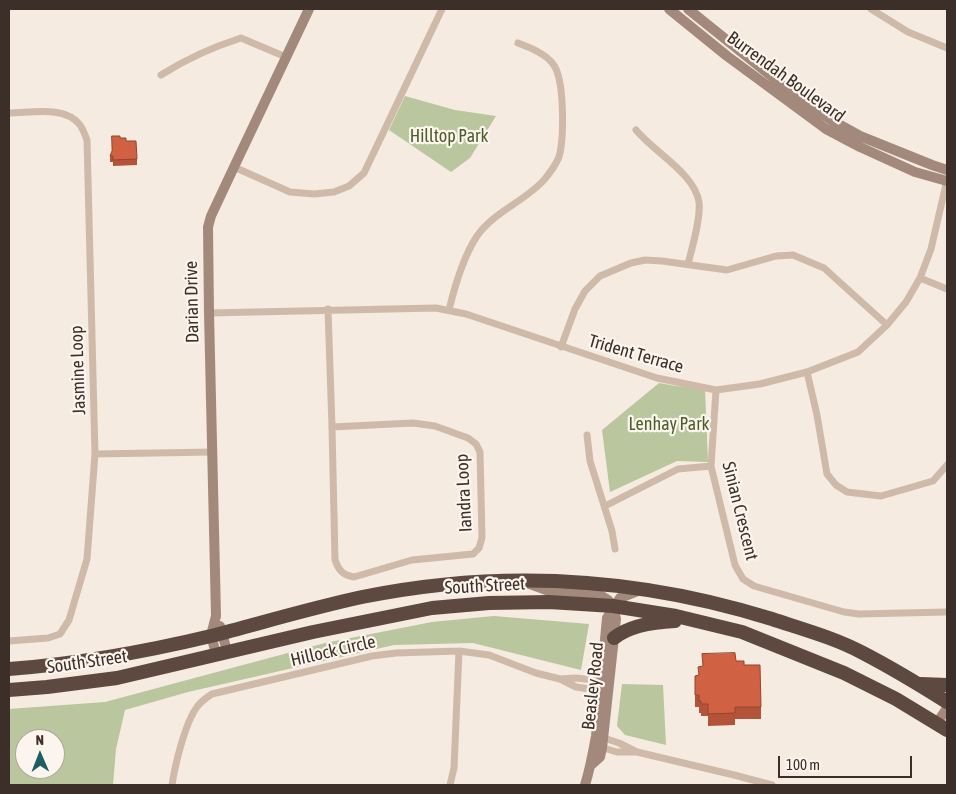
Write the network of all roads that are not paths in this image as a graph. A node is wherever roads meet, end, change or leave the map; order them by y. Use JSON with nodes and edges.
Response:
{"nodes":[{"id":1,"x":309,"y":9,"type":"edge"},
{"id":2,"x":442,"y":9,"type":"edge"},
{"id":3,"x":669,"y":9,"type":"edge"},
{"id":4,"x":688,"y":9,"type":"edge"},
{"id":5,"x":870,"y":9,"type":"edge"},
{"id":6,"x":518,"y":43,"type":"dead end"},
{"id":7,"x":947,"y":48,"type":"edge"},
{"id":8,"x":286,"y":57,"type":"junction"},
{"id":9,"x":161,"y":74,"type":"dead end"},
{"id":10,"x":9,"y":113,"type":"edge"},
{"id":11,"x":636,"y":130,"type":"dead end"},
{"id":12,"x":234,"y":167,"type":"junction"},
{"id":13,"x":947,"y":170,"type":"edge"},
{"id":14,"x":947,"y":181,"type":"edge"},
{"id":15,"x":688,"y":264,"type":"junction"},
{"id":16,"x":920,"y":278,"type":"junction"},
{"id":17,"x":947,"y":289,"type":"edge"},
{"id":18,"x":328,"y":310,"type":"junction"},
{"id":19,"x":449,"y":310,"type":"junction"},
{"id":20,"x":209,"y":313,"type":"junction"},
{"id":21,"x":887,"y":325,"type":"junction"},
{"id":22,"x":561,"y":347,"type":"junction"},
{"id":23,"x":807,"y":372,"type":"junction"},
{"id":24,"x":716,"y":390,"type":"junction"},
{"id":25,"x":332,"y":427,"type":"junction"},
{"id":26,"x":587,"y":435,"type":"dead end"},
{"id":27,"x":213,"y":452,"type":"junction"},
{"id":28,"x":95,"y":454,"type":"junction"},
{"id":29,"x":947,"y":465,"type":"edge"},
{"id":30,"x":711,"y":466,"type":"junction"},
{"id":31,"x":605,"y":506,"type":"junction"},
{"id":32,"x":615,"y":549,"type":"dead end"},
{"id":33,"x":522,"y":580,"type":"junction"},
{"id":34,"x":643,"y":589,"type":"junction"},
{"id":35,"x":613,"y":606,"type":"junction"},
{"id":36,"x":947,"y":612,"type":"edge"},
{"id":37,"x":690,"y":619,"type":"junction"},
{"id":38,"x":217,"y":634,"type":"junction"},
{"id":39,"x":614,"y":638,"type":"junction"},
{"id":40,"x":9,"y":641,"type":"edge"},
{"id":41,"x":458,"y":652,"type":"junction"},
{"id":42,"x":221,"y":653,"type":"junction"},
{"id":43,"x":9,"y":669,"type":"edge"},
{"id":44,"x":918,"y":684,"type":"junction"},
{"id":45,"x":947,"y":685,"type":"edge"},
{"id":46,"x":605,"y":686,"type":"junction"},
{"id":47,"x":9,"y":690,"type":"edge"},
{"id":48,"x":947,"y":702,"type":"edge"},
{"id":49,"x":947,"y":708,"type":"edge"},
{"id":50,"x":944,"y":728,"type":"edge"},
{"id":51,"x":599,"y":742,"type":"junction"},
{"id":52,"x":172,"y":785,"type":"edge"},
{"id":53,"x":450,"y":785,"type":"edge"},
{"id":54,"x":585,"y":785,"type":"edge"},
{"id":55,"x":772,"y":785,"type":"edge"}],
"edges":[{"from":1,"to":8,"type":"main road","name":"Darian Drive"},
{"from":2,"to":12,"type":"street"},
{"from":3,"to":14,"type":"main road","name":"Burrendah Boulevard"},
{"from":4,"to":13,"type":"main road","name":"Burrendah Boulevard"},
{"from":5,"to":7,"type":"street"},
{"from":6,"to":19,"type":"street"},
{"from":8,"to":9,"type":"street"},
{"from":8,"to":12,"type":"main road","name":"Darian Drive"},
{"from":10,"to":28,"type":"street","name":"Jasmine Loop"},
{"from":11,"to":15,"type":"street"},
{"from":12,"to":20,"type":"main road","name":"Darian Drive"},
{"from":14,"to":16,"type":"street","name":"Trident Terrace"},
{"from":15,"to":21,"type":"street"},
{"from":15,"to":22,"type":"street"},
{"from":16,"to":17,"type":"street"},
{"from":16,"to":21,"type":"street","name":"Trident Terrace"},
{"from":18,"to":19,"type":"street","name":"Trident Terrace"},
{"from":18,"to":20,"type":"street","name":"Trident Terrace"},
{"from":18,"to":25,"type":"street","name":"Iandra Loop"},
{"from":19,"to":22,"type":"street","name":"Trident Terrace"},
{"from":20,"to":27,"type":"main road","name":"Darian Drive"},
{"from":21,"to":23,"type":"street","name":"Trident Terrace"},
{"from":22,"to":24,"type":"street","name":"Trident Terrace"},
{"from":23,"to":24,"type":"street","name":"Trident Terrace"},
{"from":23,"to":29,"type":"street"},
{"from":24,"to":30,"type":"street","name":"Sinian Crescent"},
{"from":25,"to":25,"type":"street","name":"Iandra Loop"},
{"from":26,"to":31,"type":"street"},
{"from":27,"to":28,"type":"street"},
{"from":27,"to":38,"type":"main road","name":"Darian Drive"},
{"from":28,"to":40,"type":"street","name":"Jasmine Loop"},
{"from":30,"to":31,"type":"street"},
{"from":30,"to":36,"type":"street","name":"Sinian Crescent"},
{"from":31,"to":32,"type":"street"},
{"from":33,"to":34,"type":"highway","name":"South Street"},
{"from":33,"to":35,"type":"main road"},
{"from":33,"to":38,"type":"highway","name":"South Street"},
{"from":34,"to":35,"type":"main road"},
{"from":34,"to":44,"type":"highway","name":"South Street"},
{"from":35,"to":37,"type":"highway","name":"South Street"},
{"from":35,"to":39,"type":"main road","name":"Beasley Road"},
{"from":35,"to":42,"type":"highway","name":"South Street"},
{"from":35,"to":46,"type":"main road","name":"Beasley Road"},
{"from":37,"to":39,"type":"highway"},
{"from":37,"to":50,"type":"highway","name":"South Street"},
{"from":38,"to":42,"type":"main road","name":"Darian Drive"},
{"from":38,"to":43,"type":"highway","name":"South Street"},
{"from":39,"to":46,"type":"main road","name":"Beasley Road"},
{"from":41,"to":46,"type":"street","name":"Hillock Circle"},
{"from":41,"to":52,"type":"street","name":"Hillock Circle"},
{"from":41,"to":53,"type":"street"},
{"from":42,"to":47,"type":"highway","name":"South Street"},
{"from":44,"to":45,"type":"highway"},
{"from":44,"to":48,"type":"highway","name":"South Street"},
{"from":46,"to":51,"type":"main road","name":"Beasley Road"},
{"from":49,"to":50,"type":"main road"},
{"from":51,"to":54,"type":"main road","name":"Beasley Road"},
{"from":51,"to":55,"type":"street"}]}
